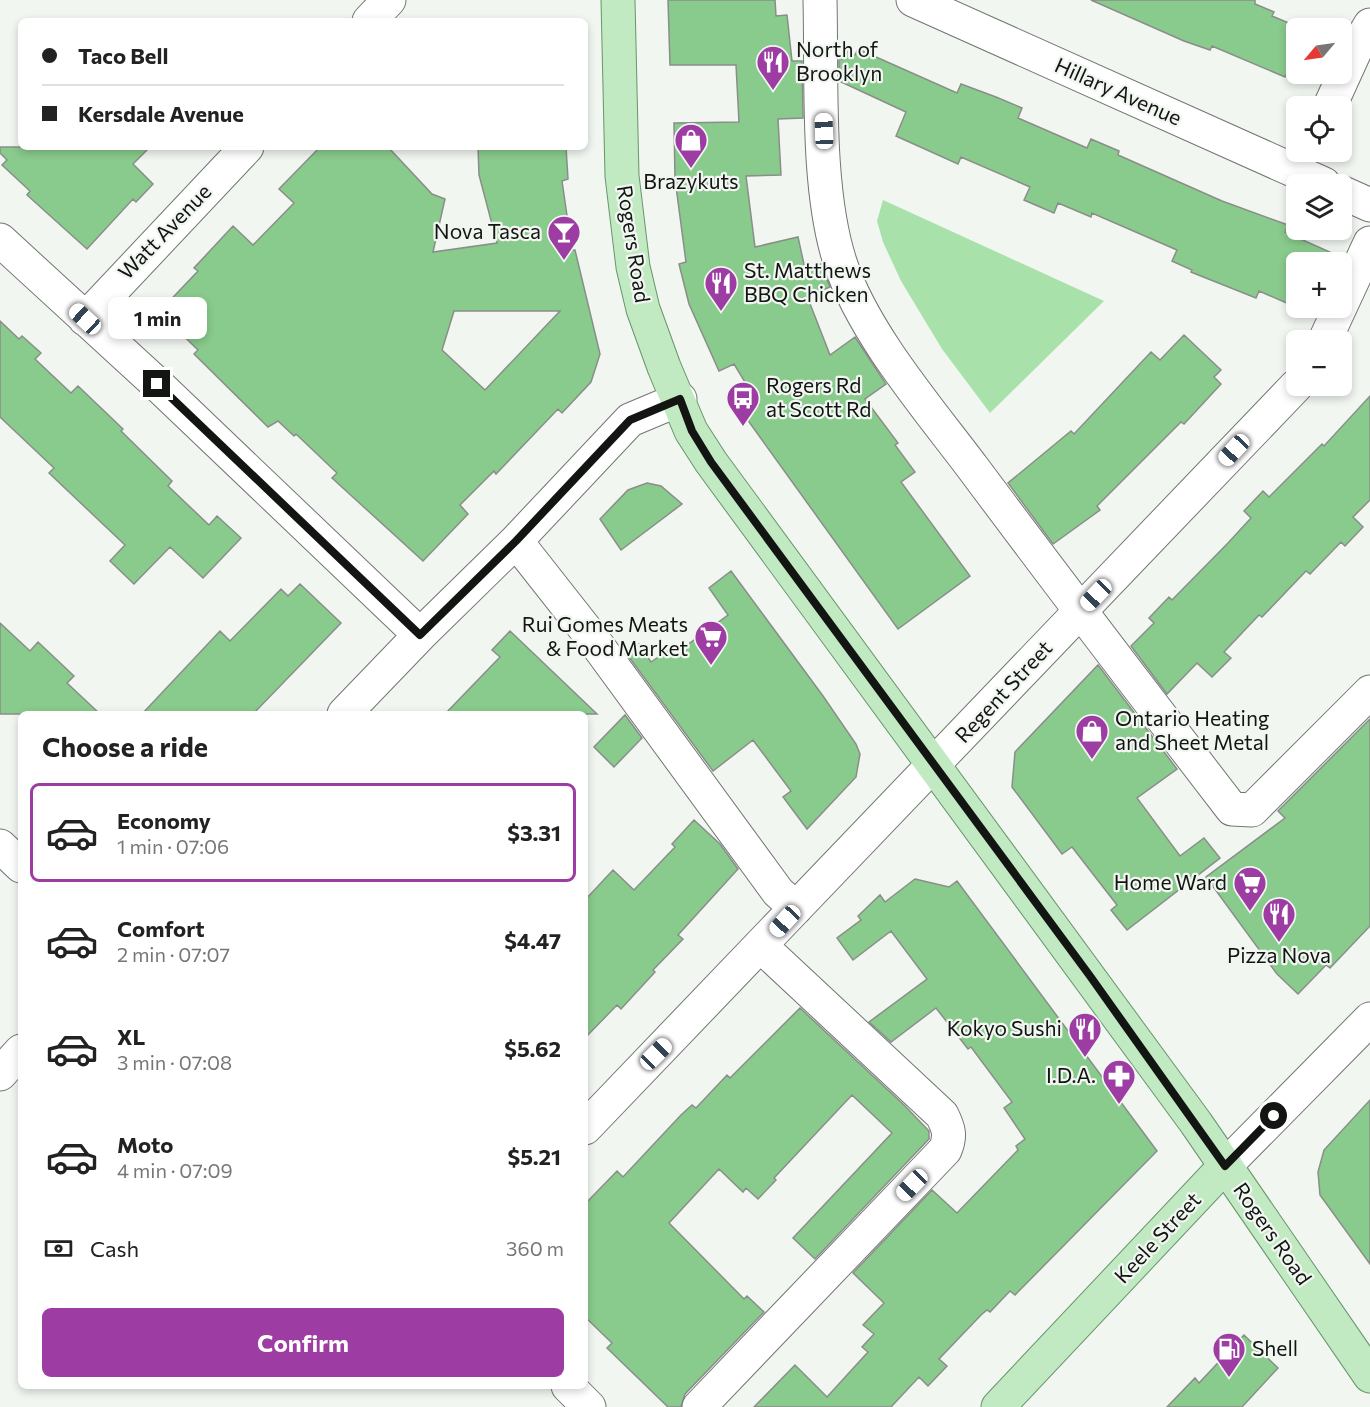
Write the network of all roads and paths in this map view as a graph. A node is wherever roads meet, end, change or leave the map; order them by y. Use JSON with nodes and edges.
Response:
{"nodes":[{"id":1,"x":389,"y":0,"type":"edge"},
{"id":2,"x":618,"y":0,"type":"edge"},
{"id":3,"x":820,"y":0,"type":"edge"},
{"id":4,"x":913,"y":0,"type":"edge"},
{"id":5,"x":372,"y":18,"type":"edge"},
{"id":6,"x":1370,"y":26,"type":"edge"},
{"id":7,"x":1335,"y":96,"type":"edge"},
{"id":8,"x":244,"y":150,"type":"edge"},
{"id":9,"x":1312,"y":170,"type":"edge"},
{"id":10,"x":1352,"y":197,"type":"edge"},
{"id":11,"x":1370,"y":205,"type":"edge"},
{"id":12,"x":0,"y":240,"type":"edge"},
{"id":13,"x":1370,"y":243,"type":"edge"},
{"id":14,"x":85,"y":319,"type":"junction"},
{"id":15,"x":1330,"y":330,"type":"edge"},
{"id":16,"x":1286,"y":396,"type":"edge"},
{"id":17,"x":680,"y":399,"type":"junction"},
{"id":18,"x":516,"y":541,"type":"junction"},
{"id":19,"x":1080,"y":611,"type":"junction"},
{"id":20,"x":420,"y":635,"type":"junction"},
{"id":21,"x":1370,"y":692,"type":"edge"},
{"id":22,"x":347,"y":711,"type":"edge"},
{"id":23,"x":933,"y":766,"type":"junction"},
{"id":24,"x":0,"y":846,"type":"edge"},
{"id":25,"x":18,"y":863,"type":"edge"},
{"id":26,"x":796,"y":908,"type":"junction"},
{"id":27,"x":761,"y":946,"type":"junction"},
{"id":28,"x":1370,"y":1019,"type":"edge"},
{"id":29,"x":18,"y":1055,"type":"edge"},
{"id":30,"x":0,"y":1074,"type":"edge"},
{"id":31,"x":588,"y":1125,"type":"edge"},
{"id":32,"x":1225,"y":1166,"type":"junction"},
{"id":33,"x":1370,"y":1376,"type":"edge"},
{"id":34,"x":571,"y":1389,"type":"edge"},
{"id":35,"x":589,"y":1407,"type":"edge"},
{"id":36,"x":699,"y":1407,"type":"edge"},
{"id":37,"x":998,"y":1407,"type":"edge"}],
"edges":[{"from":1,"to":5,"type":"street"},
{"from":2,"to":17,"type":"main road","name":"Rogers Road"},
{"from":3,"to":19,"type":"street"},
{"from":4,"to":9,"type":"street","name":"Hillary Avenue"},
{"from":6,"to":7,"type":"street"},
{"from":8,"to":14,"type":"street","name":"Watt Avenue"},
{"from":10,"to":11,"type":"street"},
{"from":12,"to":14,"type":"street"},
{"from":13,"to":15,"type":"street"},
{"from":14,"to":20,"type":"street"},
{"from":16,"to":19,"type":"street","name":"Regent Street"},
{"from":17,"to":18,"type":"street"},
{"from":17,"to":23,"type":"main road","name":"Rogers Road"},
{"from":18,"to":20,"type":"street"},
{"from":18,"to":26,"type":"street"},
{"from":19,"to":21,"type":"street"},
{"from":19,"to":23,"type":"street","name":"Regent Street"},
{"from":20,"to":22,"type":"street"},
{"from":23,"to":26,"type":"street","name":"Regent Street"},
{"from":23,"to":32,"type":"main road","name":"Rogers Road"},
{"from":24,"to":25,"type":"street"},
{"from":26,"to":27,"type":"street","name":"Regent Street"},
{"from":27,"to":31,"type":"street","name":"Regent Street"},
{"from":27,"to":36,"type":"street"},
{"from":28,"to":32,"type":"street","name":"Keele Street"},
{"from":29,"to":30,"type":"street"},
{"from":32,"to":33,"type":"main road","name":"Rogers Road"},
{"from":32,"to":37,"type":"main road","name":"Keele Street"},
{"from":34,"to":35,"type":"street"}]}
